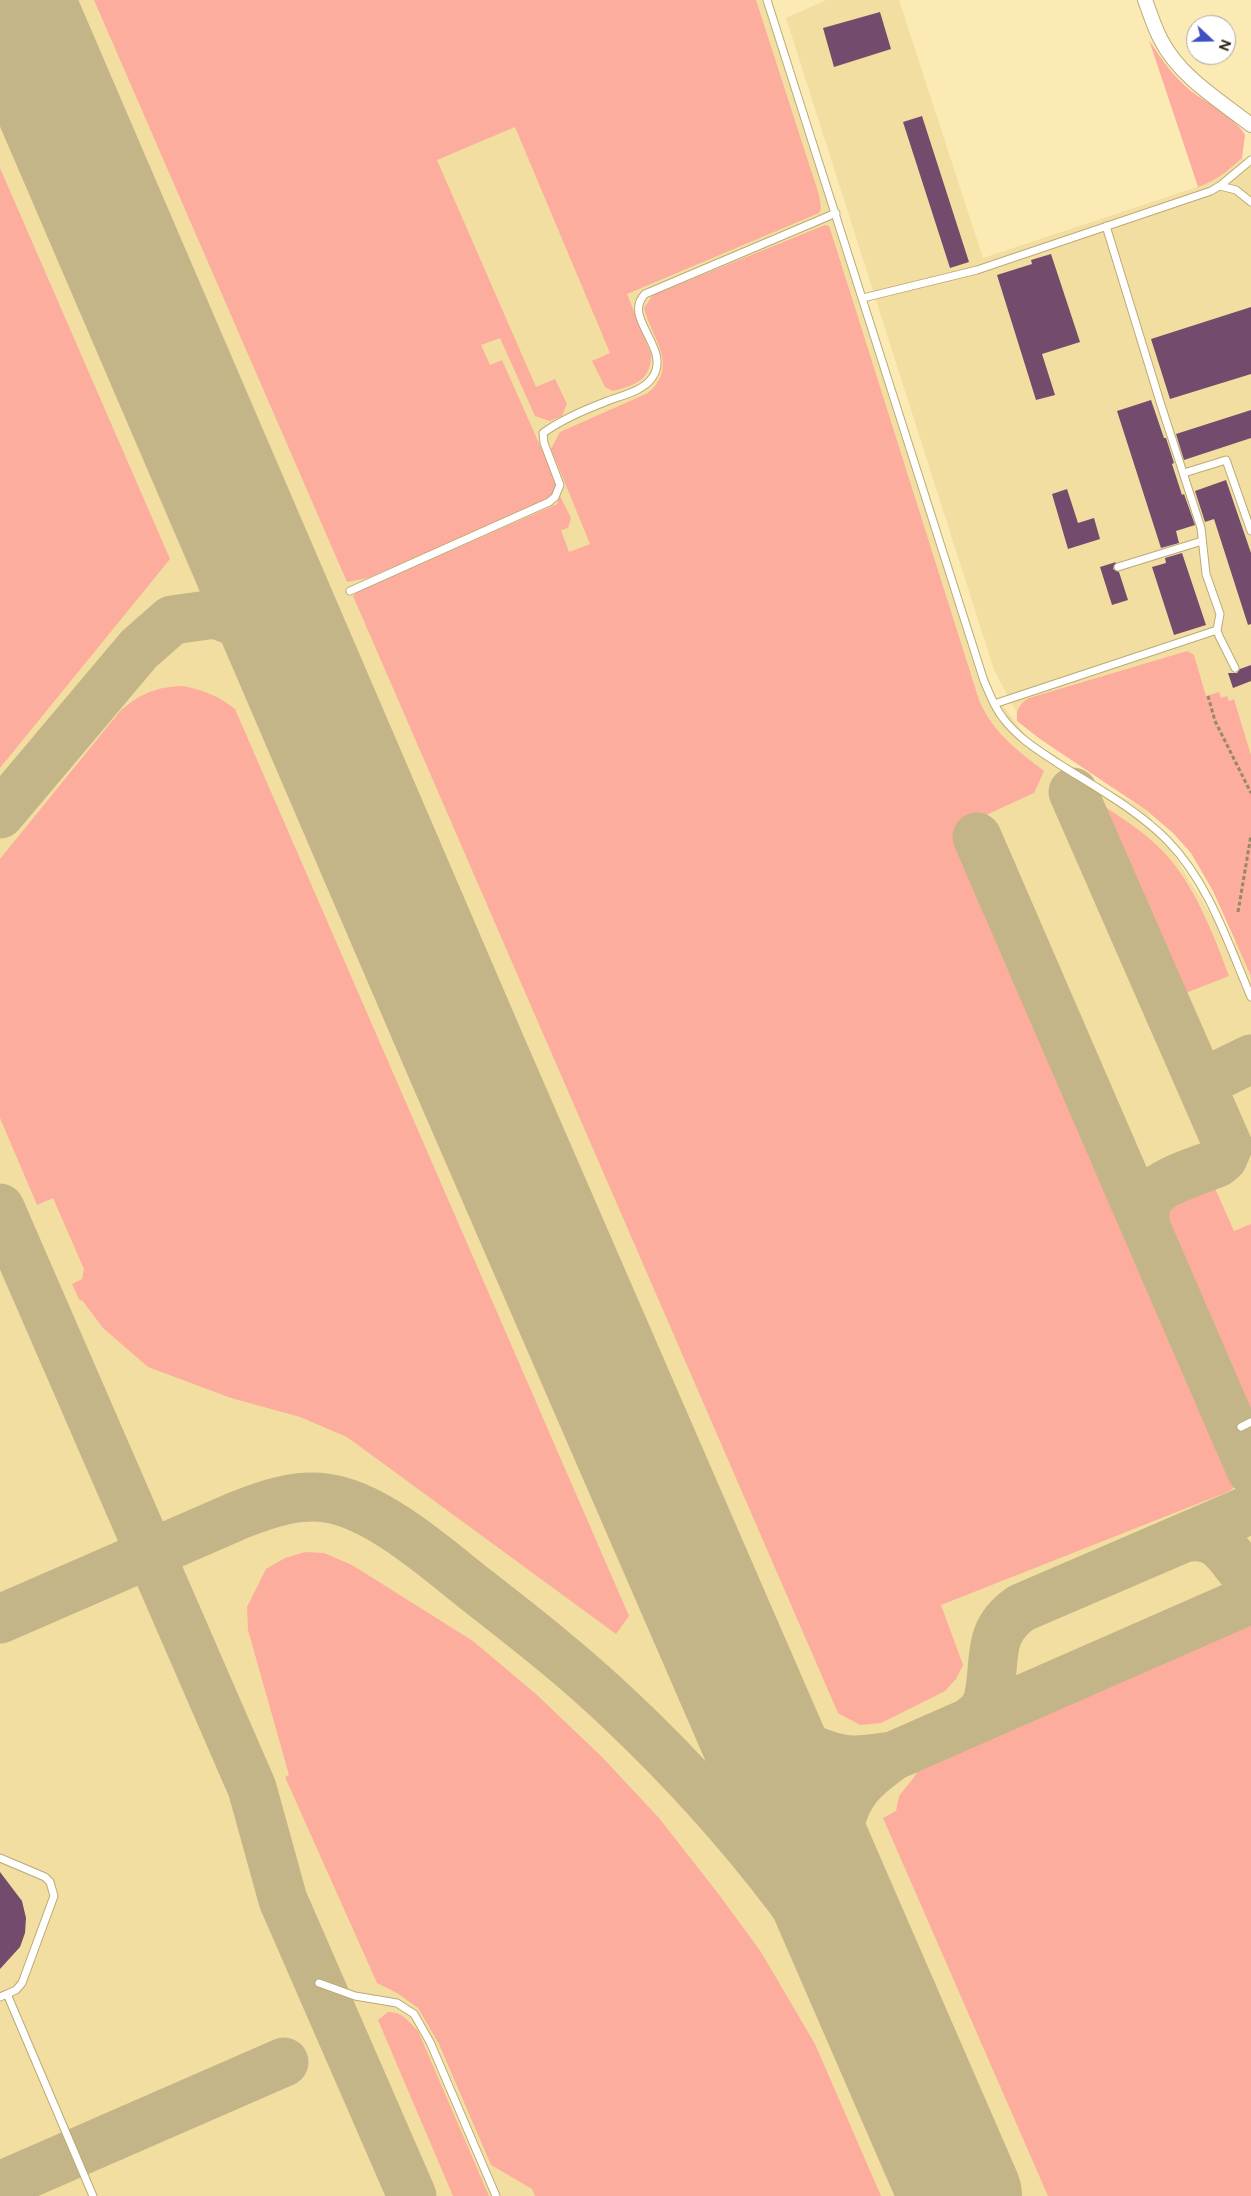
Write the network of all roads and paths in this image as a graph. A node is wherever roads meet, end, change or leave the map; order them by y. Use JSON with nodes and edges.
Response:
{"nodes":[{"id":1,"x":767,"y":0,"type":"edge"},
{"id":2,"x":1144,"y":0,"type":"edge"},
{"id":3,"x":1251,"y":125,"type":"edge"},
{"id":4,"x":1251,"y":160,"type":"edge"},
{"id":5,"x":1220,"y":186,"type":"junction"},
{"id":6,"x":1251,"y":202,"type":"edge"},
{"id":7,"x":836,"y":213,"type":"junction"},
{"id":8,"x":1106,"y":226,"type":"junction"},
{"id":9,"x":863,"y":298,"type":"junction"},
{"id":10,"x":1184,"y":473,"type":"junction"},
{"id":11,"x":1251,"y":532,"type":"edge"},
{"id":12,"x":1202,"y":541,"type":"junction"},
{"id":13,"x":1118,"y":567,"type":"dead end"},
{"id":14,"x":350,"y":591,"type":"dead end"},
{"id":15,"x":1217,"y":630,"type":"junction"},
{"id":16,"x":1235,"y":668,"type":"dead end"},
{"id":17,"x":1208,"y":696,"type":"dead end"},
{"id":18,"x":994,"y":704,"type":"junction"},
{"id":19,"x":1251,"y":793,"type":"edge"},
{"id":20,"x":1251,"y":835,"type":"edge"},
{"id":21,"x":1238,"y":912,"type":"dead end"},
{"id":22,"x":1251,"y":997,"type":"edge"},
{"id":23,"x":1251,"y":1422,"type":"edge"},
{"id":24,"x":1242,"y":1427,"type":"dead end"},
{"id":25,"x":0,"y":1858,"type":"edge"},
{"id":26,"x":319,"y":1983,"type":"dead end"},
{"id":27,"x":3,"y":1996,"type":"edge"},
{"id":28,"x":93,"y":2196,"type":"edge"},
{"id":29,"x":496,"y":2196,"type":"edge"}],
"edges":[{"from":1,"to":7,"type":"lane"},
{"from":2,"to":3,"type":"street"},
{"from":4,"to":5,"type":"lane"},
{"from":5,"to":6,"type":"lane"},
{"from":5,"to":8,"type":"lane"},
{"from":7,"to":9,"type":"lane"},
{"from":7,"to":14,"type":"lane"},
{"from":8,"to":9,"type":"lane"},
{"from":8,"to":10,"type":"lane"},
{"from":9,"to":18,"type":"lane"},
{"from":10,"to":11,"type":"lane"},
{"from":10,"to":12,"type":"lane"},
{"from":12,"to":13,"type":"lane"},
{"from":12,"to":15,"type":"lane"},
{"from":15,"to":16,"type":"lane"},
{"from":15,"to":18,"type":"lane"},
{"from":17,"to":19,"type":"path"},
{"from":18,"to":22,"type":"lane"},
{"from":20,"to":21,"type":"path"},
{"from":23,"to":24,"type":"lane"},
{"from":25,"to":27,"type":"lane"},
{"from":26,"to":29,"type":"lane"},
{"from":27,"to":28,"type":"lane"}]}
